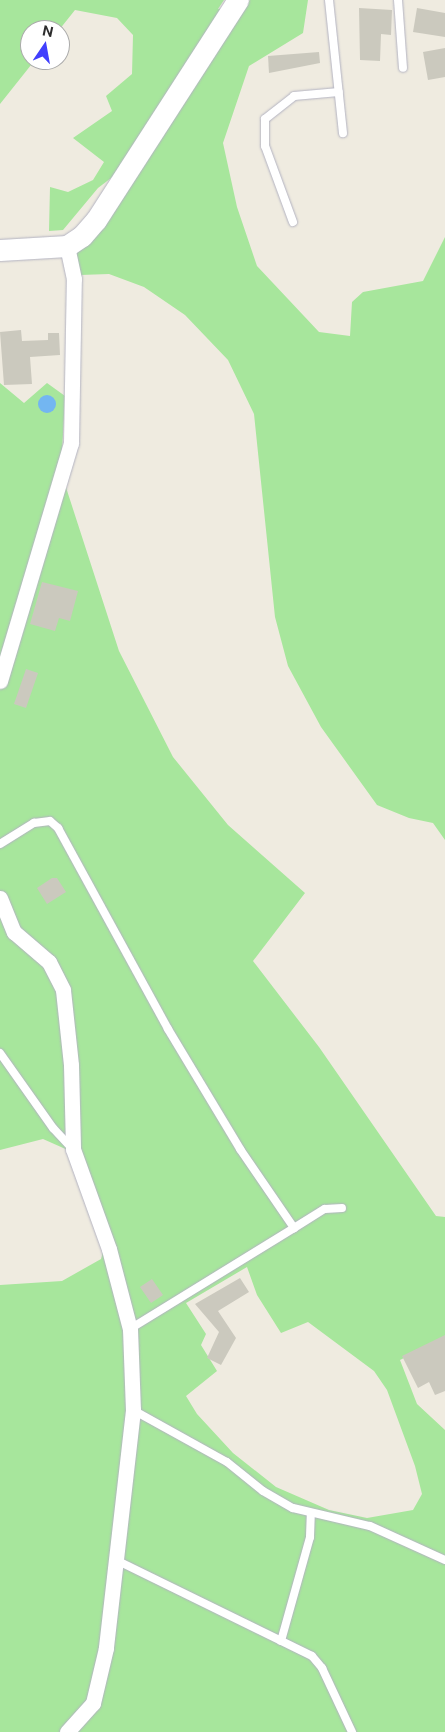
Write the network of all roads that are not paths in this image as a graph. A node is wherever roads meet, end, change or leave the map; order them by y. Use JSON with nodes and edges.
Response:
{"nodes":[{"id":1,"x":238,"y":0,"type":"edge"},
{"id":2,"x":330,"y":0,"type":"edge"},
{"id":3,"x":398,"y":0,"type":"edge"},
{"id":4,"x":403,"y":68,"type":"dead end"},
{"id":5,"x":339,"y":92,"type":"junction"},
{"id":6,"x":343,"y":133,"type":"dead end"},
{"id":7,"x":293,"y":222,"type":"dead end"},
{"id":8,"x":67,"y":246,"type":"junction"},
{"id":9,"x":0,"y":250,"type":"edge"},
{"id":10,"x":0,"y":681,"type":"edge"},
{"id":11,"x":0,"y":844,"type":"edge"},
{"id":12,"x":0,"y":898,"type":"edge"},
{"id":13,"x":0,"y":1053,"type":"edge"},
{"id":14,"x":73,"y":1149,"type":"junction"},
{"id":15,"x":342,"y":1208,"type":"dead end"},
{"id":16,"x":294,"y":1228,"type":"junction"},
{"id":17,"x":130,"y":1329,"type":"junction"},
{"id":18,"x":133,"y":1410,"type":"junction"},
{"id":19,"x":311,"y":1514,"type":"junction"},
{"id":20,"x":116,"y":1560,"type":"junction"},
{"id":21,"x":445,"y":1560,"type":"edge"},
{"id":22,"x":281,"y":1641,"type":"junction"},
{"id":23,"x":67,"y":1732,"type":"edge"},
{"id":24,"x":352,"y":1732,"type":"edge"}],
"edges":[{"from":1,"to":8,"type":"street"},
{"from":2,"to":5,"type":"lane"},
{"from":3,"to":4,"type":"lane"},
{"from":5,"to":6,"type":"lane"},
{"from":5,"to":7,"type":"lane"},
{"from":8,"to":9,"type":"street"},
{"from":8,"to":10,"type":"street"},
{"from":11,"to":16,"type":"lane"},
{"from":12,"to":14,"type":"street"},
{"from":13,"to":14,"type":"lane"},
{"from":14,"to":17,"type":"street"},
{"from":15,"to":16,"type":"lane"},
{"from":16,"to":17,"type":"lane"},
{"from":17,"to":18,"type":"street"},
{"from":18,"to":19,"type":"lane"},
{"from":18,"to":20,"type":"street"},
{"from":19,"to":21,"type":"lane"},
{"from":19,"to":22,"type":"lane"},
{"from":20,"to":22,"type":"lane"},
{"from":20,"to":23,"type":"street"},
{"from":22,"to":24,"type":"lane"}]}
